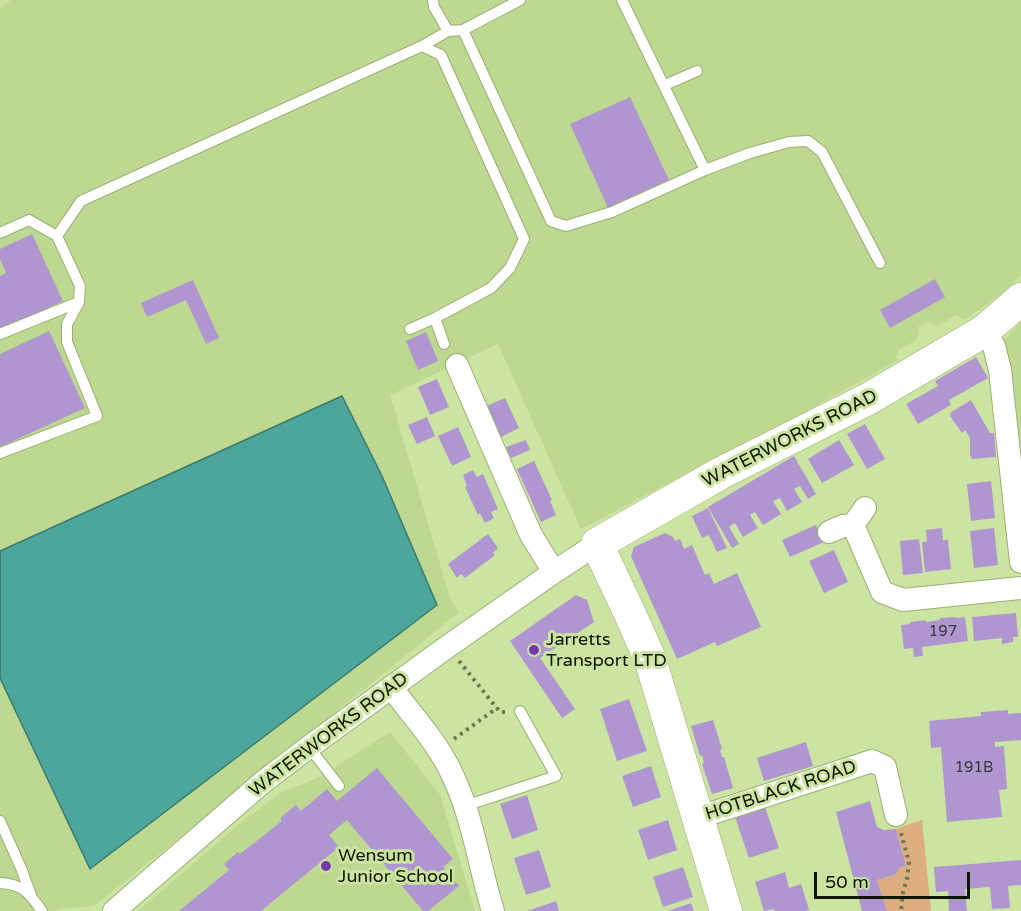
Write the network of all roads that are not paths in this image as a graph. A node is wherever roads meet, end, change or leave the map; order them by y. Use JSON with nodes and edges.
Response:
{"nodes":[{"id":1,"x":433,"y":0,"type":"edge"},
{"id":2,"x":520,"y":0,"type":"edge"},
{"id":3,"x":622,"y":0,"type":"edge"},
{"id":4,"x":463,"y":30,"type":"junction"},
{"id":5,"x":448,"y":31,"type":"junction"},
{"id":6,"x":422,"y":46,"type":"junction"},
{"id":7,"x":697,"y":71,"type":"dead end"},
{"id":8,"x":665,"y":85,"type":"junction"},
{"id":9,"x":705,"y":170,"type":"junction"},
{"id":10,"x":0,"y":233,"type":"edge"},
{"id":11,"x":57,"y":236,"type":"junction"},
{"id":12,"x":880,"y":263,"type":"dead end"},
{"id":13,"x":1021,"y":299,"type":"edge"},
{"id":14,"x":79,"y":302,"type":"junction"},
{"id":15,"x":435,"y":318,"type":"junction"},
{"id":16,"x":410,"y":329,"type":"dead end"},
{"id":17,"x":984,"y":331,"type":"junction"},
{"id":18,"x":0,"y":334,"type":"edge"},
{"id":19,"x":444,"y":344,"type":"dead end"},
{"id":20,"x":457,"y":365,"type":"dead end"},
{"id":21,"x":0,"y":453,"type":"edge"},
{"id":22,"x":829,"y":532,"type":"dead end"},
{"id":23,"x":597,"y":544,"type":"junction"},
{"id":24,"x":1021,"y":562,"type":"edge"},
{"id":25,"x":554,"y":572,"type":"junction"},
{"id":26,"x":1021,"y":588,"type":"edge"},
{"id":27,"x":391,"y":687,"type":"junction"},
{"id":28,"x":520,"y":711,"type":"road end"},
{"id":29,"x":309,"y":747,"type":"junction"},
{"id":30,"x":339,"y":786,"type":"dead end"},
{"id":31,"x":465,"y":807,"type":"junction"},
{"id":32,"x":896,"y":815,"type":"road end"},
{"id":33,"x":697,"y":818,"type":"junction"},
{"id":34,"x":0,"y":821,"type":"edge"},
{"id":35,"x":0,"y":884,"type":"edge"},
{"id":36,"x":31,"y":895,"type":"junction"},
{"id":37,"x":42,"y":911,"type":"edge"},
{"id":38,"x":114,"y":911,"type":"edge"},
{"id":39,"x":493,"y":911,"type":"edge"},
{"id":40,"x":726,"y":911,"type":"edge"}],
"edges":[{"from":1,"to":5,"type":"lane"},
{"from":2,"to":4,"type":"lane"},
{"from":3,"to":8,"type":"lane"},
{"from":4,"to":5,"type":"lane"},
{"from":4,"to":9,"type":"lane"},
{"from":5,"to":6,"type":"lane"},
{"from":6,"to":11,"type":"lane"},
{"from":6,"to":15,"type":"lane"},
{"from":7,"to":8,"type":"lane"},
{"from":8,"to":9,"type":"lane"},
{"from":9,"to":12,"type":"lane"},
{"from":10,"to":11,"type":"lane"},
{"from":11,"to":14,"type":"lane"},
{"from":13,"to":17,"type":"street","name":"WATERWORKS ROAD"},
{"from":14,"to":18,"type":"lane"},
{"from":14,"to":21,"type":"lane"},
{"from":15,"to":16,"type":"lane"},
{"from":15,"to":19,"type":"lane"},
{"from":17,"to":23,"type":"street","name":"WATERWORKS ROAD"},
{"from":17,"to":24,"type":"street"},
{"from":20,"to":25,"type":"street"},
{"from":22,"to":26,"type":"street"},
{"from":23,"to":25,"type":"street","name":"WATERWORKS ROAD"},
{"from":23,"to":33,"type":"street","name":"HOTBLACK ROAD"},
{"from":25,"to":27,"type":"street","name":"WATERWORKS ROAD"},
{"from":27,"to":29,"type":"street","name":"WATERWORKS ROAD"},
{"from":27,"to":31,"type":"street"},
{"from":28,"to":31,"type":"lane"},
{"from":29,"to":30,"type":"lane"},
{"from":29,"to":38,"type":"street","name":"WATERWORKS ROAD"},
{"from":31,"to":39,"type":"street"},
{"from":32,"to":33,"type":"street","name":"HOTBLACK ROAD"},
{"from":33,"to":40,"type":"street","name":"HOTBLACK ROAD"},
{"from":34,"to":36,"type":"lane"},
{"from":35,"to":36,"type":"lane"},
{"from":36,"to":37,"type":"lane"}]}
